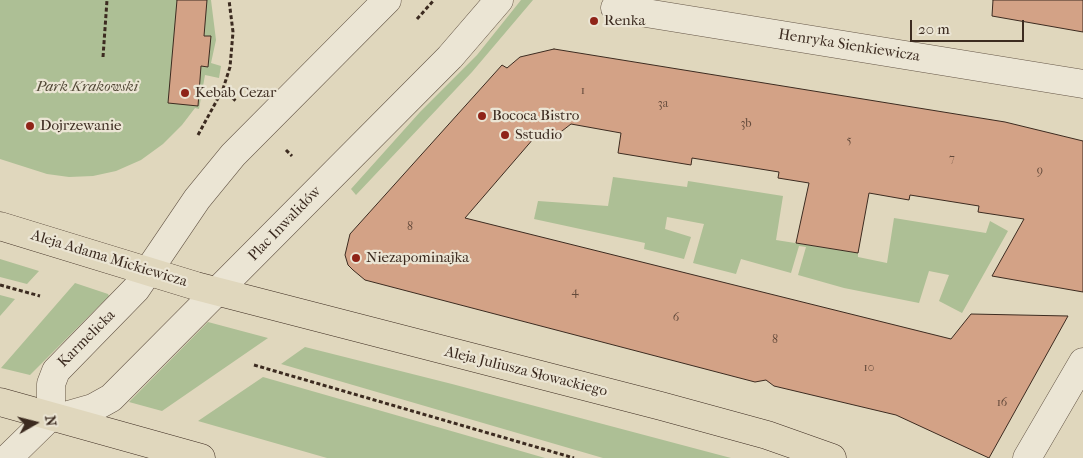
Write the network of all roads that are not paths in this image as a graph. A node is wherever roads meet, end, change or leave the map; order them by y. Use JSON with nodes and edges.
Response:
{"nodes":[{"id":1,"x":387,"y":0,"type":"edge"},
{"id":2,"x":499,"y":0,"type":"edge"},
{"id":3,"x":615,"y":8,"type":"dead end"},
{"id":4,"x":1083,"y":84,"type":"edge"},
{"id":5,"x":0,"y":226,"type":"edge"},
{"id":6,"x":149,"y":272,"type":"junction"},
{"id":7,"x":219,"y":292,"type":"junction"},
{"id":8,"x":1083,"y":362,"type":"edge"},
{"id":9,"x":0,"y":402,"type":"edge"},
{"id":10,"x":51,"y":416,"type":"junction"},
{"id":11,"x":8,"y":458,"type":"edge"},
{"id":12,"x":201,"y":458,"type":"edge"},
{"id":13,"x":832,"y":458,"type":"edge"},
{"id":14,"x":1027,"y":458,"type":"edge"}],
"edges":[{"from":1,"to":6,"type":"street"},
{"from":2,"to":7,"type":"street","name":"Plac Inwalidów"},
{"from":3,"to":4,"type":"street","name":"Henryka Sienkiewicza"},
{"from":5,"to":6,"type":"main road","name":"Aleja Adama Mickiewicza"},
{"from":6,"to":7,"type":"main road","name":"Aleja Adama Mickiewicza"},
{"from":6,"to":10,"type":"street","name":"Karmelicka"},
{"from":7,"to":10,"type":"street","name":"Plac Inwalidów"},
{"from":7,"to":13,"type":"main road","name":"Aleja Juliusza Słowackiego"},
{"from":8,"to":14,"type":"street"},
{"from":9,"to":10,"type":"main road"},
{"from":10,"to":11,"type":"street"},
{"from":10,"to":12,"type":"main road"}]}
